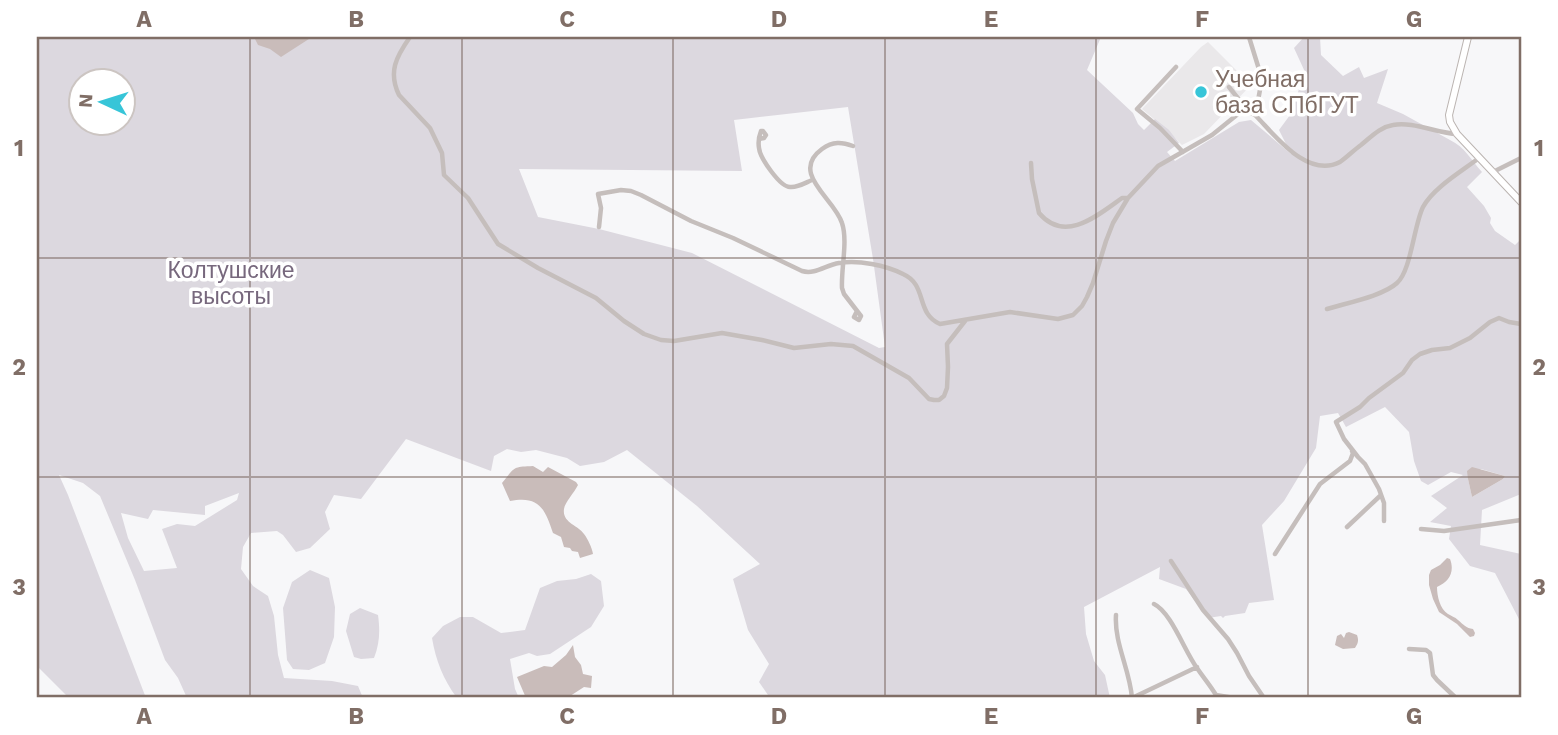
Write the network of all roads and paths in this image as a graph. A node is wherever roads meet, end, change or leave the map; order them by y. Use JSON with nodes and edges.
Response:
{"nodes":[{"id":1,"x":410,"y":37,"type":"edge"},
{"id":2,"x":1249,"y":37,"type":"edge"},
{"id":3,"x":1468,"y":37,"type":"edge"},
{"id":4,"x":1176,"y":68,"type":"dead end"},
{"id":5,"x":1229,"y":87,"type":"dead end"},
{"id":6,"x":1248,"y":111,"type":"junction"},
{"id":7,"x":1457,"y":134,"type":"junction"},
{"id":8,"x":760,"y":139,"type":"dead end"},
{"id":9,"x":853,"y":146,"type":"dead end"},
{"id":10,"x":1183,"y":152,"type":"junction"},
{"id":11,"x":1479,"y":158,"type":"junction"},
{"id":12,"x":1521,"y":158,"type":"edge"},
{"id":13,"x":1031,"y":163,"type":"dead end"},
{"id":14,"x":1492,"y":172,"type":"junction"},
{"id":15,"x":812,"y":180,"type":"junction"},
{"id":16,"x":1128,"y":198,"type":"junction"},
{"id":17,"x":1521,"y":202,"type":"edge"},
{"id":18,"x":599,"y":227,"type":"dead end"},
{"id":19,"x":842,"y":263,"type":"junction"},
{"id":20,"x":1327,"y":309,"type":"dead end"},
{"id":21,"x":857,"y":311,"type":"dead end"},
{"id":22,"x":965,"y":320,"type":"junction"},
{"id":23,"x":1521,"y":324,"type":"edge"},
{"id":24,"x":1351,"y":449,"type":"junction"},
{"id":25,"x":1381,"y":495,"type":"junction"},
{"id":26,"x":1521,"y":520,"type":"edge"},
{"id":27,"x":1384,"y":521,"type":"dead end"},
{"id":28,"x":1348,"y":527,"type":"dead end"},
{"id":29,"x":1421,"y":528,"type":"dead end"},
{"id":30,"x":1275,"y":554,"type":"dead end"},
{"id":31,"x":1171,"y":561,"type":"dead end"},
{"id":32,"x":1154,"y":604,"type":"dead end"},
{"id":33,"x":1116,"y":615,"type":"dead end"},
{"id":34,"x":1409,"y":649,"type":"dead end"},
{"id":35,"x":1197,"y":667,"type":"junction"},
{"id":36,"x":1216,"y":697,"type":"edge"},
{"id":37,"x":1234,"y":698,"type":"edge"},
{"id":38,"x":1263,"y":698,"type":"edge"},
{"id":39,"x":1456,"y":698,"type":"edge"}],
"edges":[{"from":1,"to":22,"type":"street"},
{"from":2,"to":6,"type":"street"},
{"from":3,"to":7,"type":"street"},
{"from":4,"to":10,"type":"street"},
{"from":5,"to":6,"type":"street"},
{"from":6,"to":7,"type":"street"},
{"from":6,"to":10,"type":"street"},
{"from":7,"to":11,"type":"street"},
{"from":8,"to":15,"type":"street"},
{"from":9,"to":15,"type":"street"},
{"from":10,"to":16,"type":"street"},
{"from":11,"to":14,"type":"street"},
{"from":11,"to":20,"type":"street"},
{"from":12,"to":14,"type":"street"},
{"from":13,"to":16,"type":"street"},
{"from":14,"to":17,"type":"street"},
{"from":15,"to":19,"type":"street"},
{"from":16,"to":22,"type":"street"},
{"from":18,"to":19,"type":"street"},
{"from":19,"to":21,"type":"street"},
{"from":19,"to":22,"type":"street"},
{"from":23,"to":24,"type":"street"},
{"from":24,"to":25,"type":"street"},
{"from":24,"to":30,"type":"street"},
{"from":25,"to":27,"type":"street"},
{"from":25,"to":28,"type":"street"},
{"from":26,"to":29,"type":"street"},
{"from":31,"to":38,"type":"street"},
{"from":32,"to":35,"type":"street"},
{"from":33,"to":35,"type":"street"},
{"from":34,"to":39,"type":"street"},
{"from":35,"to":36,"type":"street"},
{"from":36,"to":37,"type":"street"}]}
